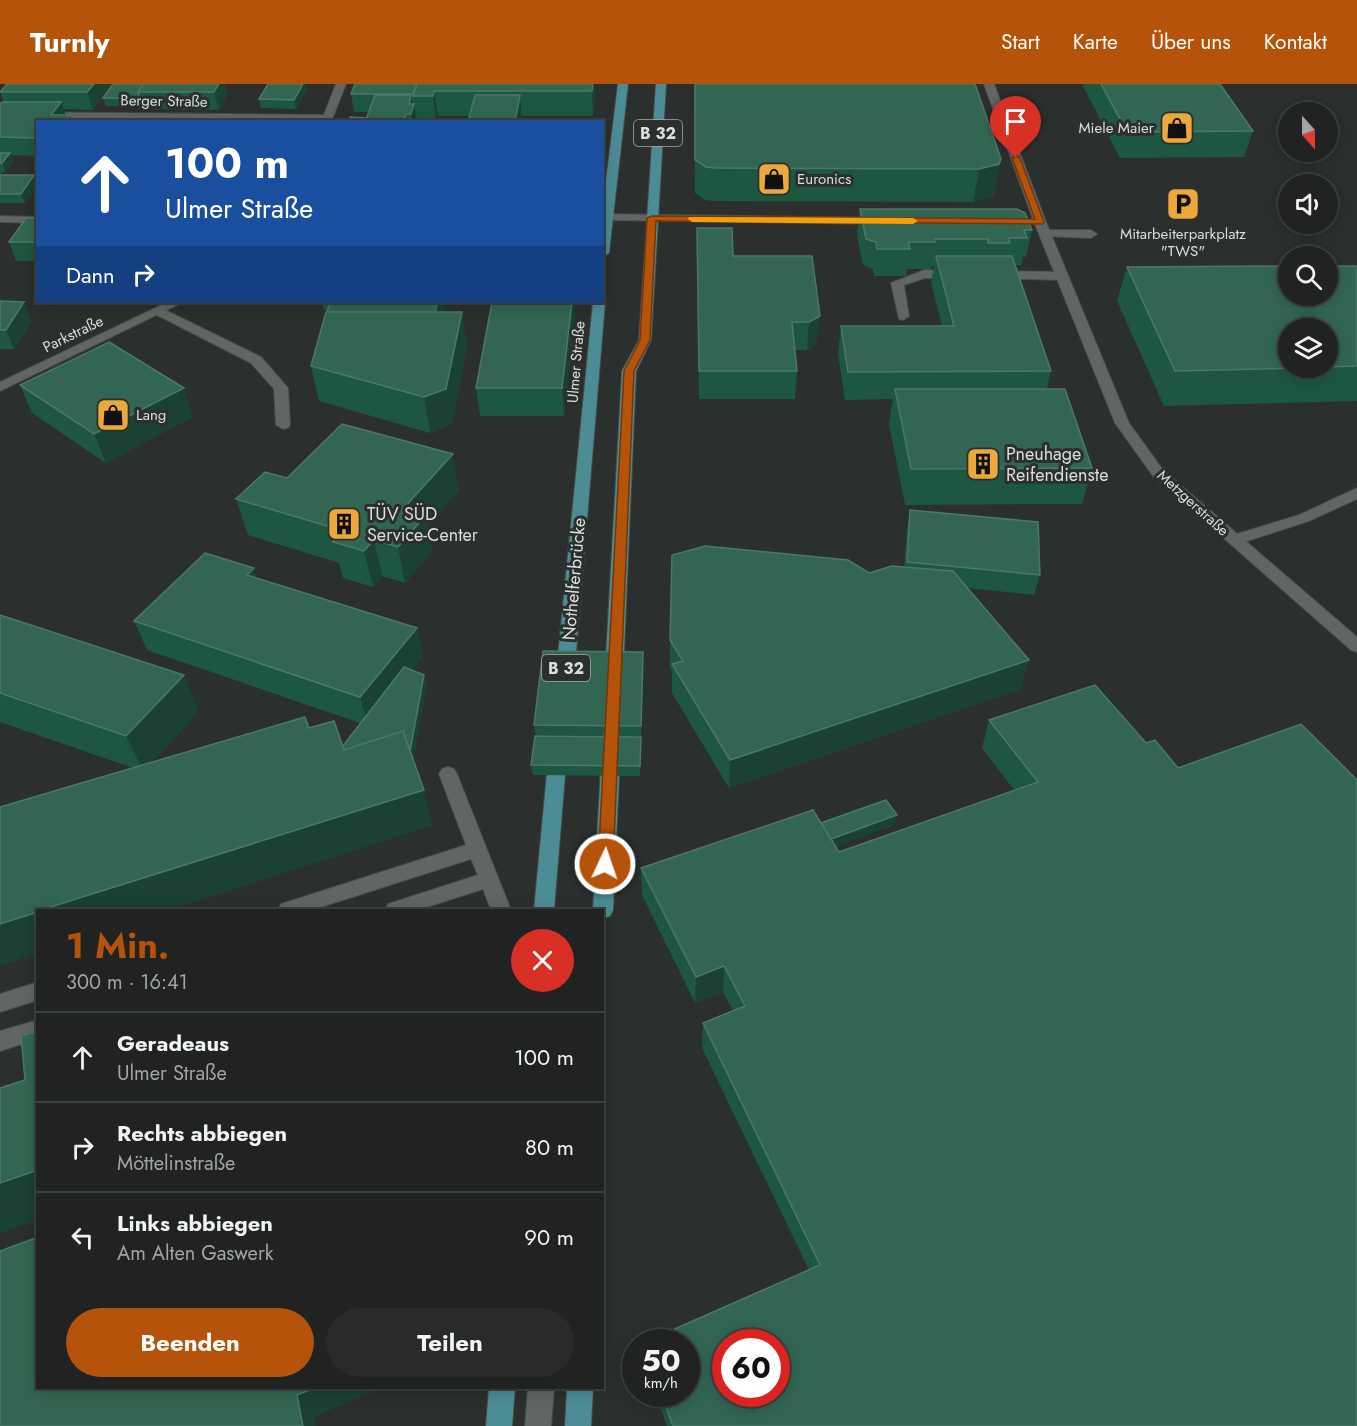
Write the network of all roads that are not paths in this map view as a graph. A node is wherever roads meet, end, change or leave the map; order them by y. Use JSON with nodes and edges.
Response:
{"nodes":[{"id":1,"x":341,"y":84,"type":"edge"},
{"id":2,"x":623,"y":84,"type":"edge"},
{"id":3,"x":661,"y":84,"type":"edge"},
{"id":4,"x":989,"y":84,"type":"edge"},
{"id":5,"x":0,"y":115,"type":"edge"},
{"id":6,"x":326,"y":120,"type":"edge"},
{"id":7,"x":605,"y":217,"type":"edge"},
{"id":8,"x":652,"y":218,"type":"junction"},
{"id":9,"x":0,"y":219,"type":"edge"},
{"id":10,"x":36,"y":220,"type":"edge"},
{"id":11,"x":897,"y":221,"type":"edge"},
{"id":12,"x":1038,"y":226,"type":"junction"},
{"id":13,"x":1091,"y":234,"type":"dead end"},
{"id":14,"x":604,"y":235,"type":"edge"},
{"id":15,"x":1062,"y":276,"type":"junction"},
{"id":16,"x":175,"y":303,"type":"edge"},
{"id":17,"x":598,"y":303,"type":"edge"},
{"id":18,"x":159,"y":311,"type":"junction"},
{"id":19,"x":903,"y":316,"type":"dead end"},
{"id":20,"x":0,"y":387,"type":"edge"},
{"id":21,"x":283,"y":426,"type":"dead end"},
{"id":22,"x":587,"y":426,"type":"joint"},
{"id":23,"x":1357,"y":493,"type":"edge"},
{"id":24,"x":1235,"y":540,"type":"junction"},
{"id":25,"x":1357,"y":646,"type":"edge"},
{"id":26,"x":563,"y":698,"type":"edge"},
{"id":27,"x":560,"y":733,"type":"edge"},
{"id":28,"x":448,"y":774,"type":"dead end"},
{"id":29,"x":477,"y":849,"type":"junction"},
{"id":30,"x":489,"y":879,"type":"junction"},
{"id":31,"x":291,"y":909,"type":"edge"},
{"id":32,"x":398,"y":909,"type":"edge"},
{"id":33,"x":501,"y":909,"type":"edge"},
{"id":34,"x":544,"y":909,"type":"edge"},
{"id":35,"x":603,"y":909,"type":"edge"},
{"id":36,"x":36,"y":992,"type":"edge"},
{"id":37,"x":0,"y":1003,"type":"edge"},
{"id":38,"x":36,"y":1030,"type":"edge"},
{"id":39,"x":0,"y":1041,"type":"edge"},
{"id":40,"x":502,"y":1389,"type":"edge"},
{"id":41,"x":541,"y":1389,"type":"edge"},
{"id":42,"x":580,"y":1389,"type":"edge"},
{"id":43,"x":499,"y":1426,"type":"edge"},
{"id":44,"x":538,"y":1426,"type":"edge"},
{"id":45,"x":578,"y":1426,"type":"edge"}],
"edges":[{"from":1,"to":6,"type":"street","name":"Berger Straße"},
{"from":2,"to":7,"type":"main road","number":"B 32"},
{"from":3,"to":8,"type":"main road","number":"B 32"},
{"from":4,"to":12,"type":"street","name":"Metzgerstraße"},
{"from":5,"to":6,"type":"street","name":"Berger Straße"},
{"from":7,"to":8,"type":"street"},
{"from":7,"to":14,"type":"main road","number":"B 32"},
{"from":8,"to":11,"type":"street"},
{"from":8,"to":35,"type":"main road","number":"B 32"},
{"from":9,"to":10,"type":"street"},
{"from":12,"to":13,"type":"street"},
{"from":12,"to":15,"type":"street","name":"Metzgerstraße"},
{"from":15,"to":19,"type":"street"},
{"from":15,"to":24,"type":"street","name":"Metzgerstraße"},
{"from":16,"to":18,"type":"street","name":"Parkstraße"},
{"from":17,"to":22,"type":"main road","name":"Ulmer Straße","number":"B 32"},
{"from":18,"to":20,"type":"street","name":"Parkstraße"},
{"from":18,"to":21,"type":"street"},
{"from":22,"to":26,"type":"main road","name":"Nothelferbrücke","number":"B 32"},
{"from":23,"to":24,"type":"street"},
{"from":24,"to":25,"type":"street","name":"Metzgerstraße"},
{"from":27,"to":34,"type":"main road"},
{"from":28,"to":29,"type":"street"},
{"from":29,"to":30,"type":"street"},
{"from":29,"to":31,"type":"street"},
{"from":30,"to":32,"type":"street"},
{"from":30,"to":33,"type":"street"},
{"from":36,"to":37,"type":"street"},
{"from":38,"to":39,"type":"street"},
{"from":40,"to":43,"type":"main road"},
{"from":41,"to":44,"type":"street"},
{"from":42,"to":45,"type":"main road"}]}
